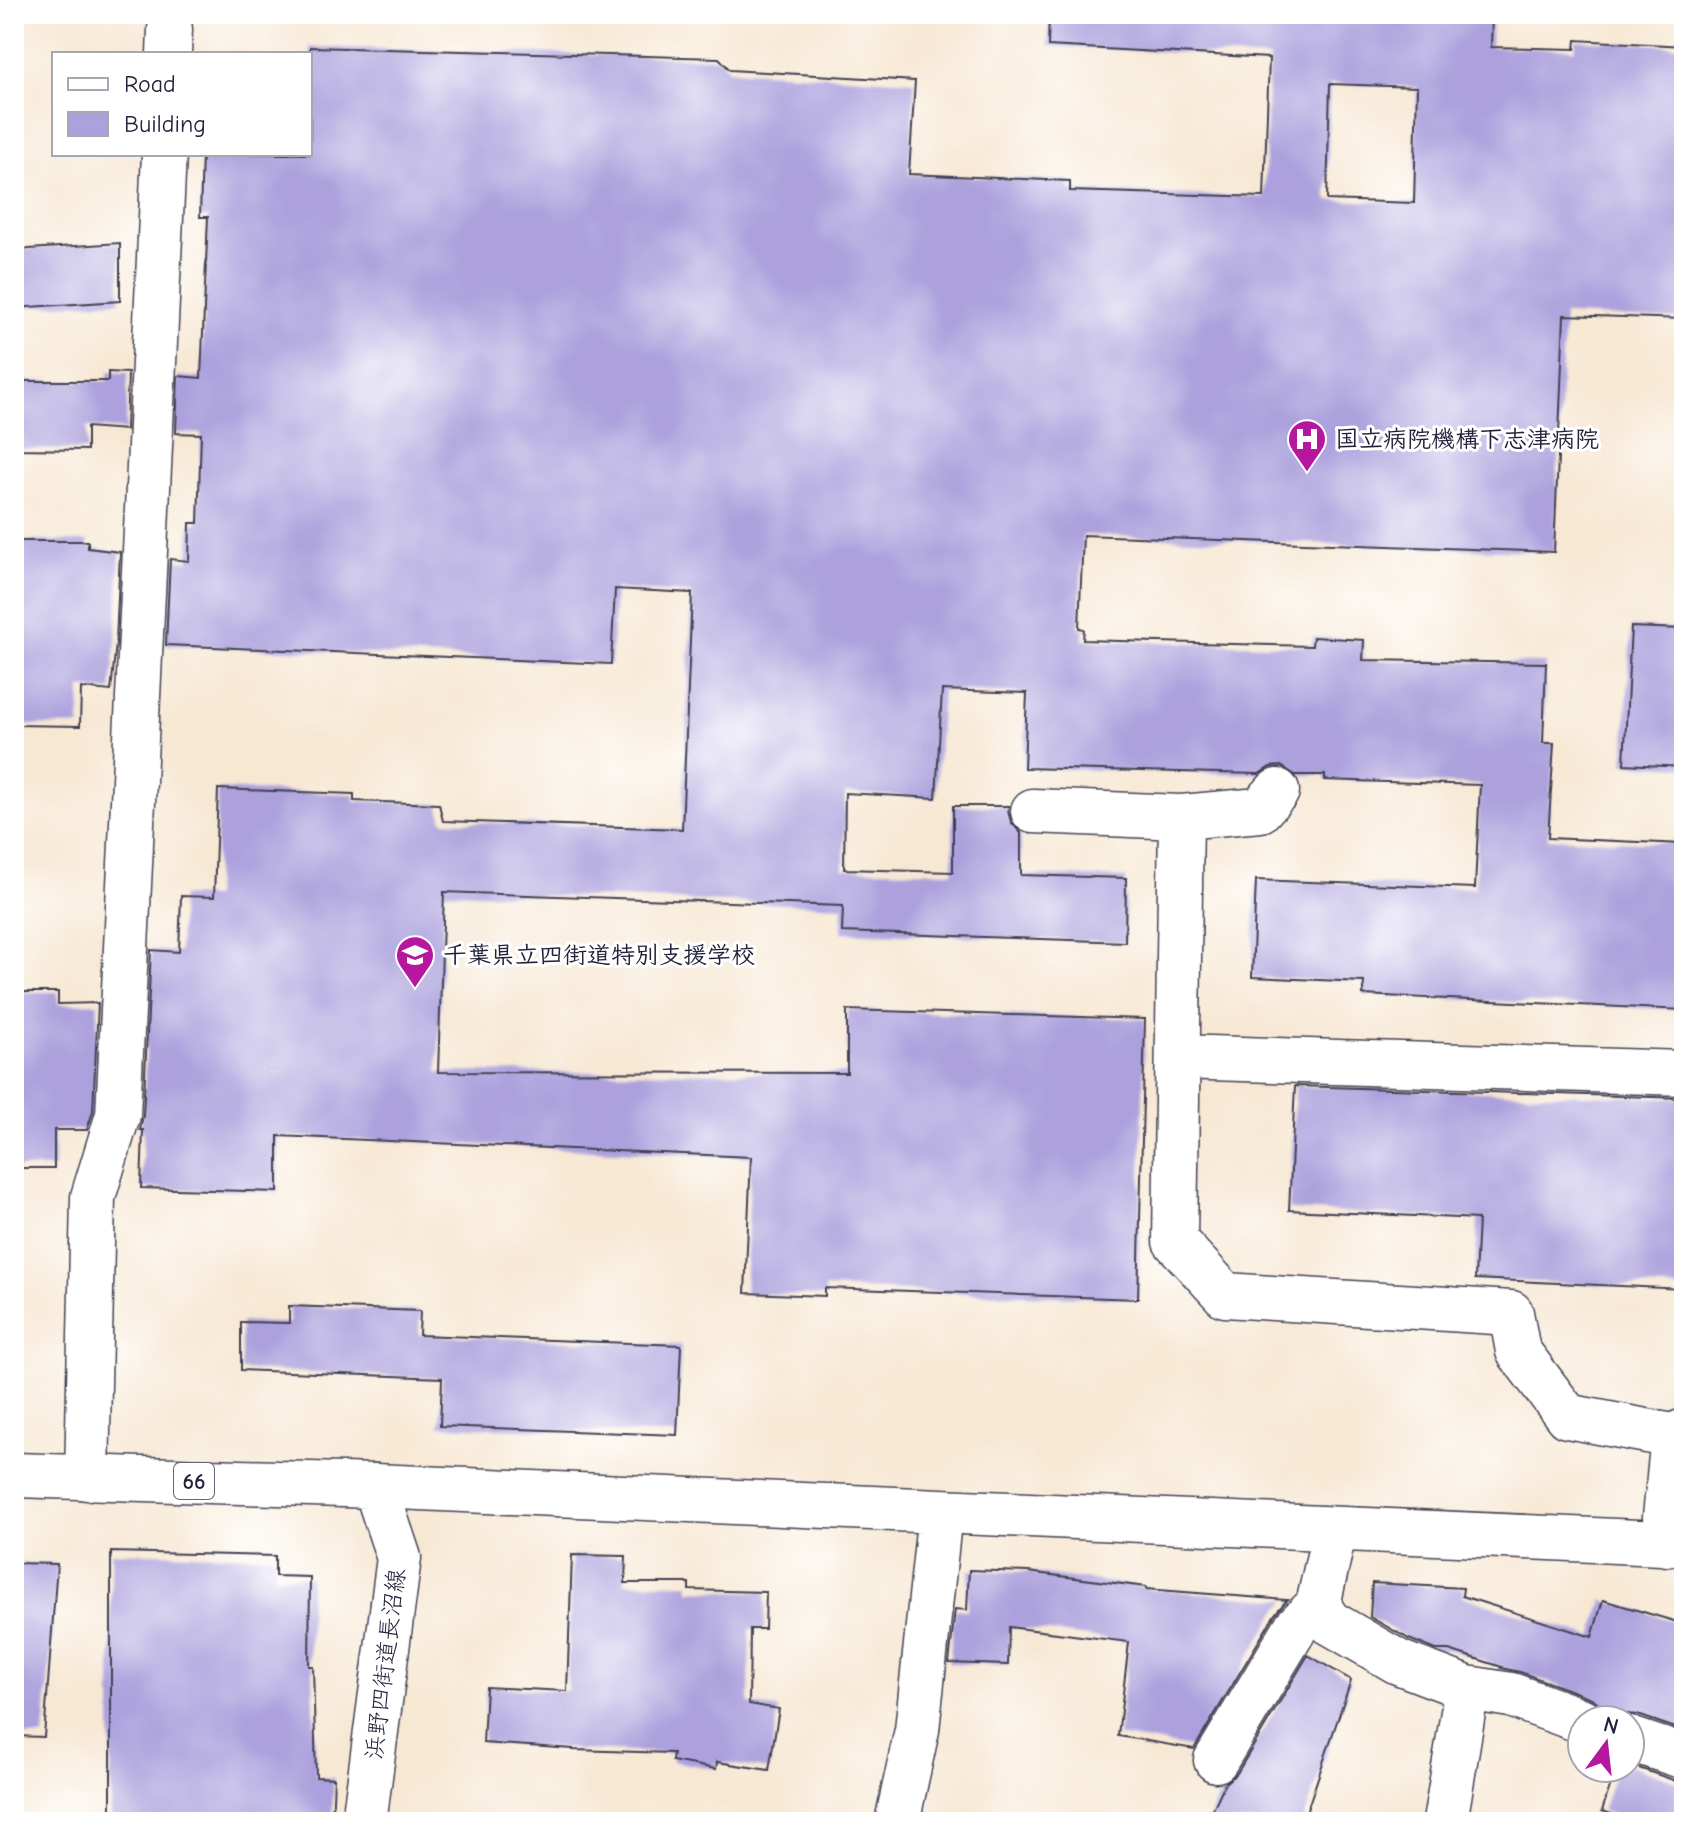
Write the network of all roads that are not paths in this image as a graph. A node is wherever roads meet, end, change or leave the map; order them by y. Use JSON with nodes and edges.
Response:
{"nodes":[{"id":1,"x":164,"y":156,"type":"edge"},
{"id":2,"x":1277,"y":791,"type":"dead end"},
{"id":3,"x":1033,"y":811,"type":"dead end"},
{"id":4,"x":1181,"y":817,"type":"junction"},
{"id":5,"x":1178,"y":1057,"type":"junction"},
{"id":6,"x":1684,"y":1073,"type":"edge"},
{"id":7,"x":1678,"y":1433,"type":"edge"},
{"id":8,"x":14,"y":1475,"type":"edge"},
{"id":9,"x":87,"y":1478,"type":"junction"},
{"id":10,"x":375,"y":1486,"type":"junction"},
{"id":11,"x":940,"y":1512,"type":"junction"},
{"id":12,"x":1335,"y":1529,"type":"junction"},
{"id":13,"x":1676,"y":1544,"type":"edge"},
{"id":14,"x":1318,"y":1605,"type":"junction"},
{"id":15,"x":1467,"y":1688,"type":"junction"},
{"id":16,"x":1566,"y":1715,"type":"edge"},
{"id":17,"x":1646,"y":1744,"type":"edge"},
{"id":18,"x":1684,"y":1757,"type":"edge"},
{"id":19,"x":1216,"y":1760,"type":"dead end"},
{"id":20,"x":364,"y":1822,"type":"edge"},
{"id":21,"x":897,"y":1822,"type":"edge"},
{"id":22,"x":1445,"y":1822,"type":"edge"}],
"edges":[{"from":1,"to":9,"type":"street"},
{"from":2,"to":4,"type":"street"},
{"from":3,"to":4,"type":"street"},
{"from":4,"to":5,"type":"street"},
{"from":5,"to":6,"type":"street"},
{"from":5,"to":7,"type":"street"},
{"from":7,"to":13,"type":"street"},
{"from":8,"to":9,"type":"street","number":"66"},
{"from":9,"to":10,"type":"street","number":"66"},
{"from":10,"to":11,"type":"street"},
{"from":10,"to":20,"type":"street","name":"浜野四街道長沼線"},
{"from":11,"to":12,"type":"street"},
{"from":11,"to":21,"type":"street"},
{"from":12,"to":13,"type":"street"},
{"from":12,"to":14,"type":"street"},
{"from":14,"to":15,"type":"street"},
{"from":14,"to":19,"type":"street"},
{"from":15,"to":16,"type":"street"},
{"from":15,"to":22,"type":"street"},
{"from":17,"to":18,"type":"street"}]}
